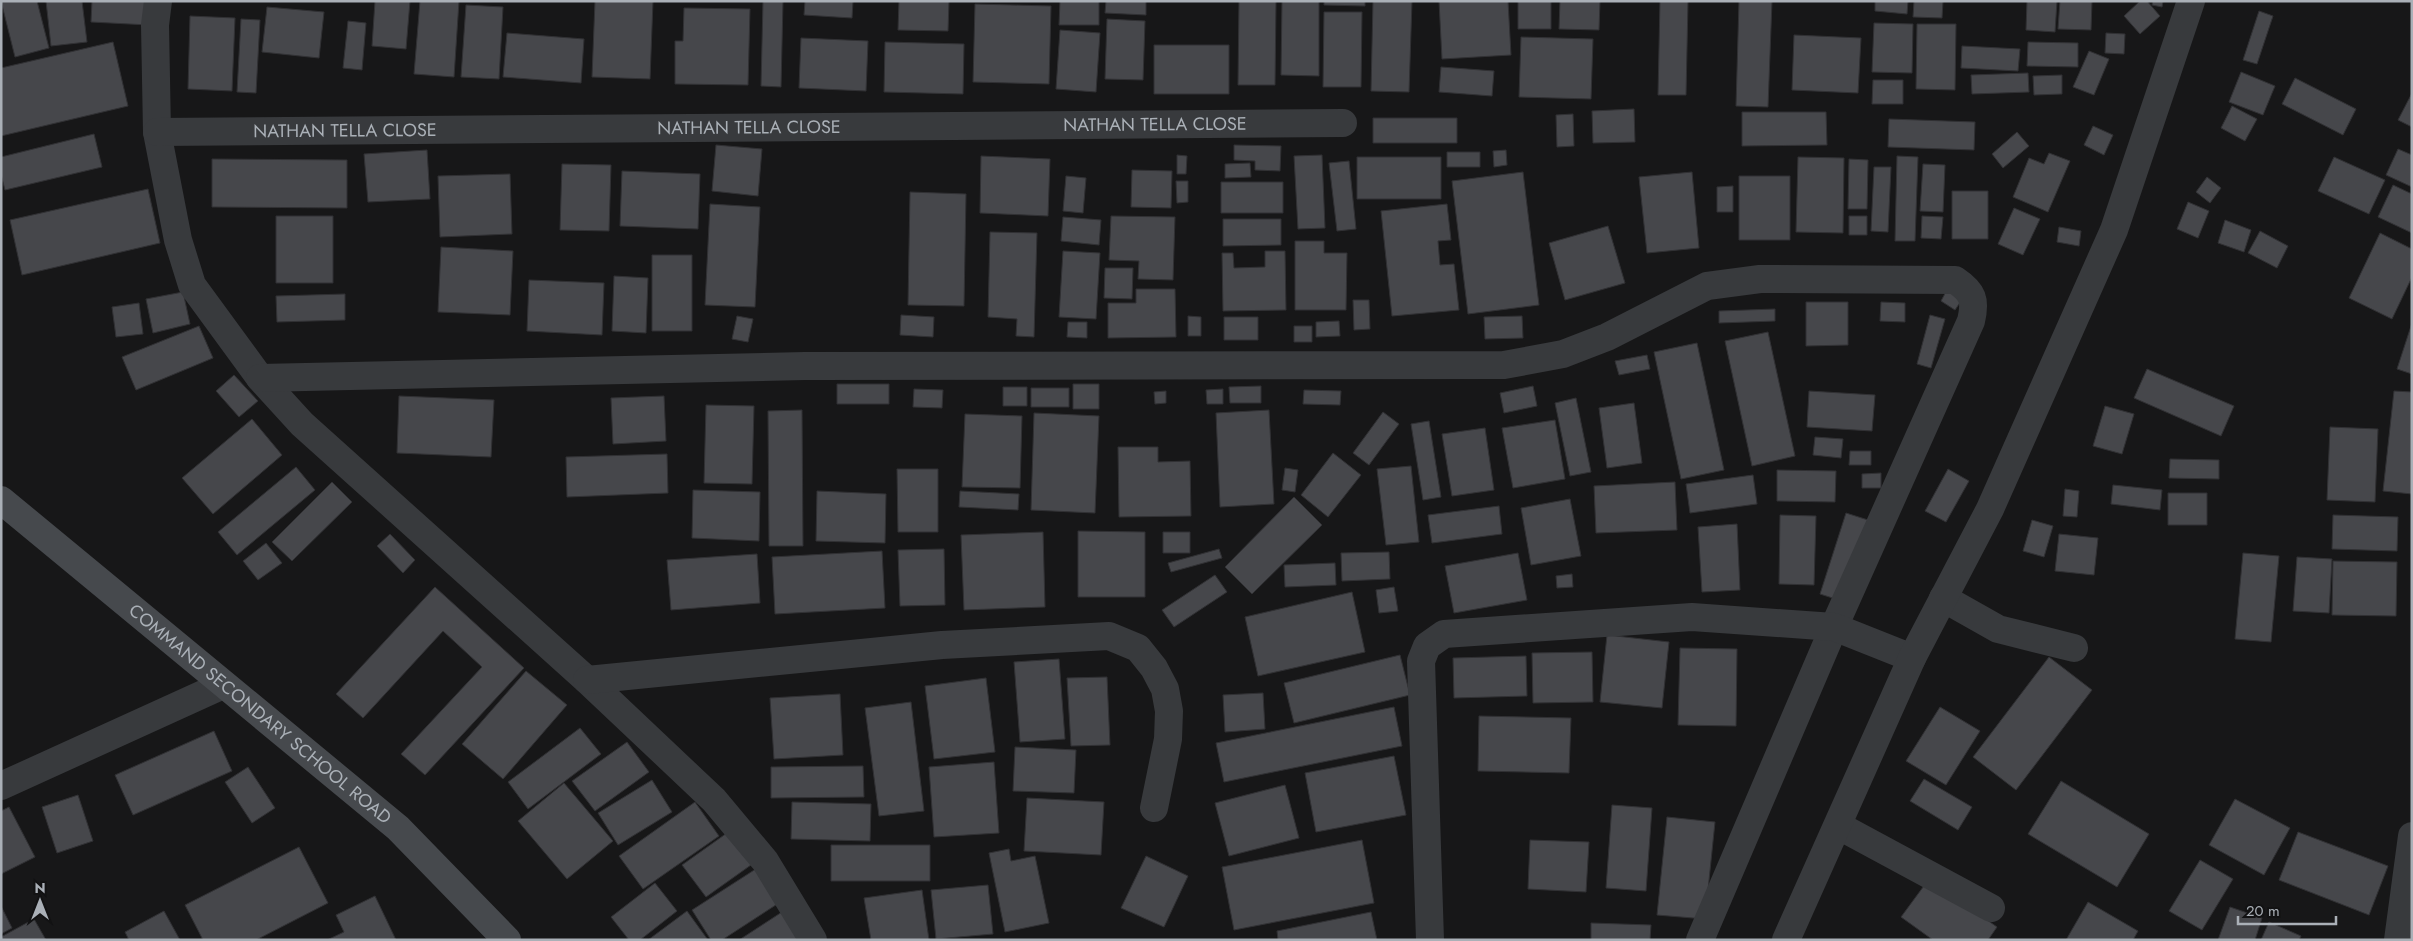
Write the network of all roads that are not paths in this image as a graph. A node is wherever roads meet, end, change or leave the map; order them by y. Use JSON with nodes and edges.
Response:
{"nodes":[{"id":1,"x":158,"y":1,"type":"edge"},
{"id":2,"x":2192,"y":1,"type":"edge"},
{"id":3,"x":1343,"y":124,"type":"dead end"},
{"id":4,"x":157,"y":132,"type":"junction"},
{"id":5,"x":260,"y":378,"type":"junction"},
{"id":6,"x":1,"y":500,"type":"edge"},
{"id":7,"x":1943,"y":598,"type":"junction"},
{"id":8,"x":1834,"y":627,"type":"junction"},
{"id":9,"x":2074,"y":648,"type":"dead end"},
{"id":10,"x":1912,"y":658,"type":"junction"},
{"id":11,"x":587,"y":680,"type":"junction"},
{"id":12,"x":223,"y":685,"type":"junction"},
{"id":13,"x":1,"y":786,"type":"edge"},
{"id":14,"x":1154,"y":808,"type":"dead end"},
{"id":15,"x":1838,"y":826,"type":"junction"},
{"id":16,"x":2412,"y":836,"type":"edge"},
{"id":17,"x":1991,"y":908,"type":"dead end"},
{"id":18,"x":507,"y":940,"type":"edge"},
{"id":19,"x":813,"y":940,"type":"edge"},
{"id":20,"x":1430,"y":940,"type":"edge"},
{"id":21,"x":1700,"y":940,"type":"edge"},
{"id":22,"x":1786,"y":940,"type":"edge"},
{"id":23,"x":2398,"y":940,"type":"edge"}],
"edges":[{"from":1,"to":4,"type":"street"},
{"from":2,"to":7,"type":"street"},
{"from":3,"to":4,"type":"street","name":"NATHAN TELLA CLOSE"},
{"from":4,"to":5,"type":"street"},
{"from":5,"to":8,"type":"street"},
{"from":5,"to":11,"type":"street"},
{"from":6,"to":12,"type":"main road","name":"COMMAND SECONDARY SCHOOL ROAD"},
{"from":7,"to":9,"type":"street"},
{"from":7,"to":10,"type":"street"},
{"from":8,"to":10,"type":"street"},
{"from":8,"to":20,"type":"street"},
{"from":8,"to":21,"type":"street"},
{"from":10,"to":15,"type":"street"},
{"from":11,"to":14,"type":"street"},
{"from":11,"to":19,"type":"street"},
{"from":12,"to":13,"type":"street"},
{"from":12,"to":18,"type":"main road","name":"COMMAND SECONDARY SCHOOL ROAD"},
{"from":15,"to":17,"type":"street"},
{"from":15,"to":22,"type":"street"},
{"from":16,"to":23,"type":"street"}]}
